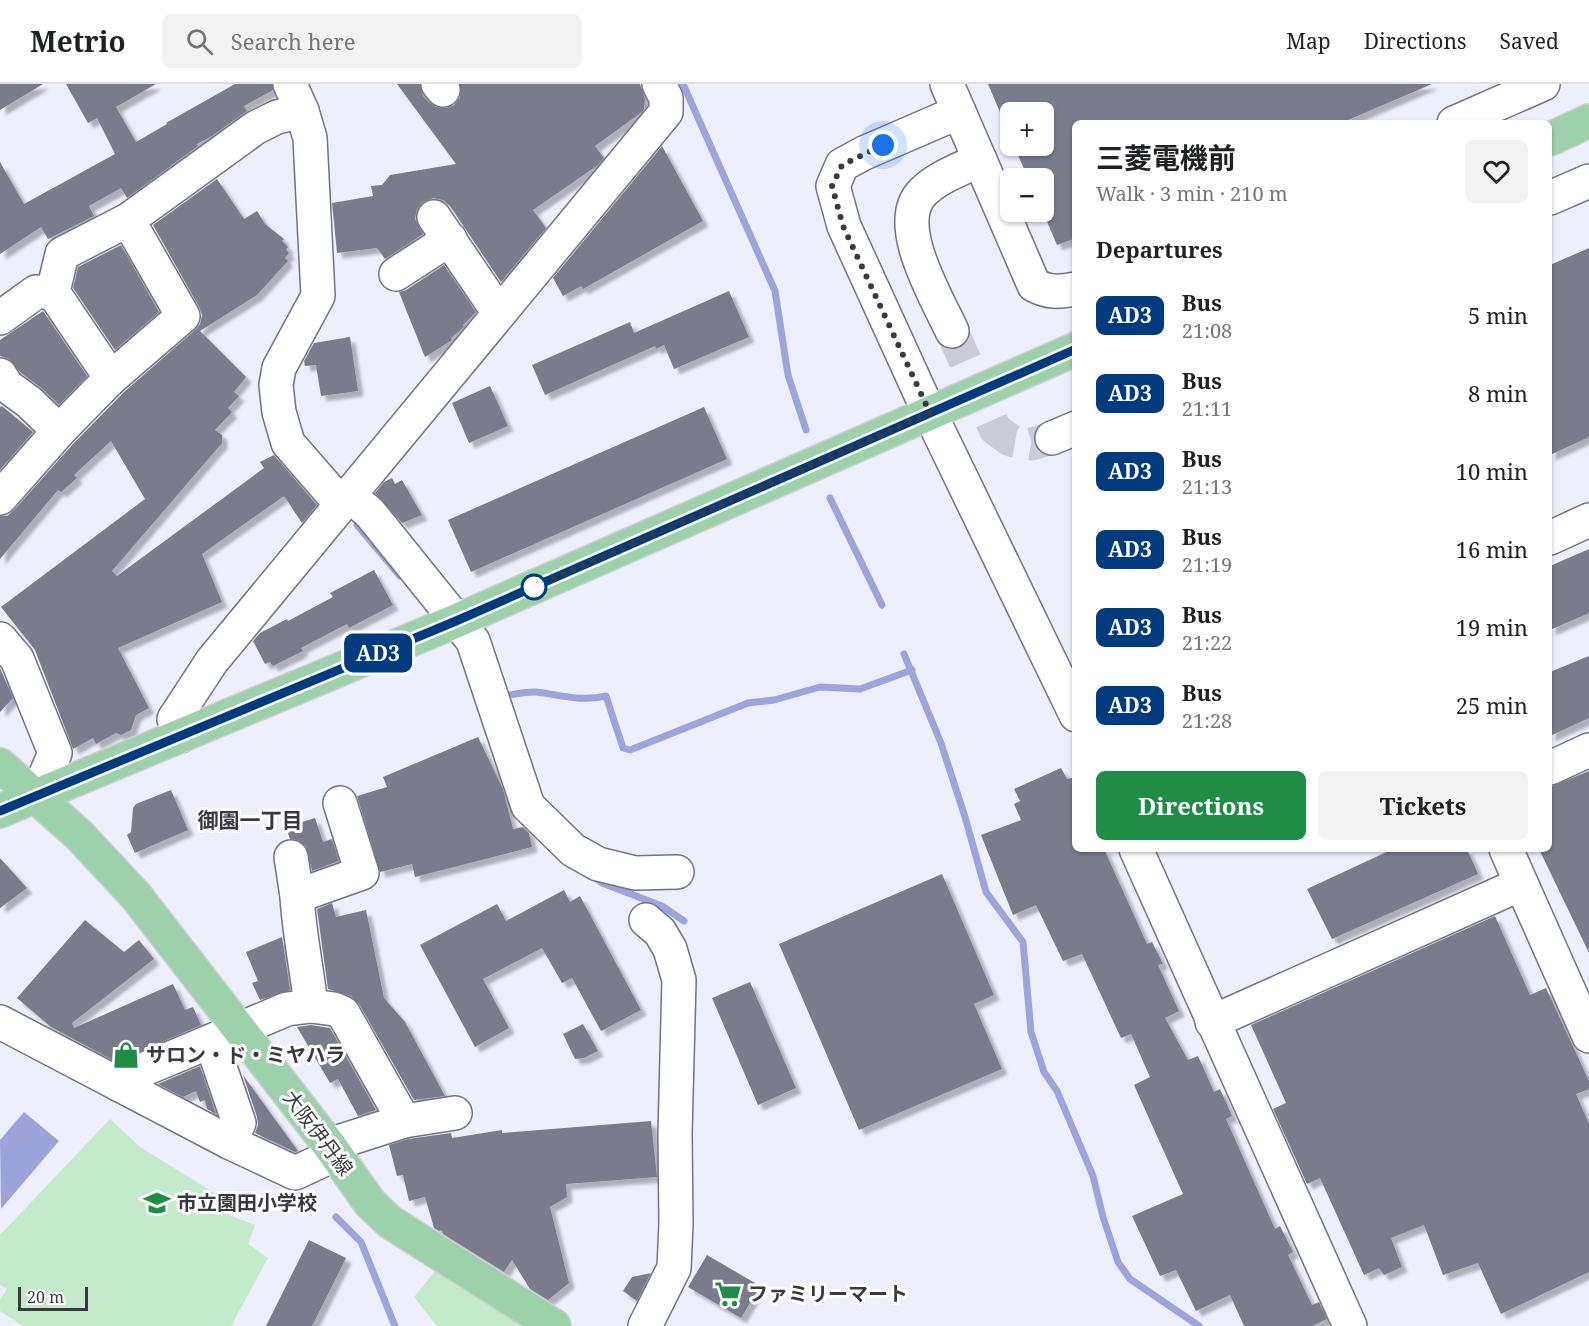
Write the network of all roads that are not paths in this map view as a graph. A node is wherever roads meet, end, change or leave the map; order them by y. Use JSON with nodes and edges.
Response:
{"nodes":[{"id":1,"x":659,"y":84,"type":"edge"},
{"id":2,"x":1543,"y":84,"type":"edge"},
{"id":3,"x":296,"y":98,"type":"edge"},
{"id":4,"x":953,"y":98,"type":"edge"},
{"id":5,"x":1461,"y":120,"type":"edge"},
{"id":6,"x":1589,"y":121,"type":"edge"},
{"id":7,"x":1552,"y":138,"type":"edge"},
{"id":8,"x":980,"y":160,"type":"junction"},
{"id":9,"x":1589,"y":181,"type":"edge"},
{"id":10,"x":1552,"y":197,"type":"edge"},
{"id":11,"x":128,"y":220,"type":"junction"},
{"id":12,"x":396,"y":274,"type":"dead end"},
{"id":13,"x":1072,"y":290,"type":"edge"},
{"id":14,"x":53,"y":292,"type":"junction"},
{"id":15,"x":499,"y":314,"type":"junction"},
{"id":16,"x":0,"y":318,"type":"edge"},
{"id":17,"x":952,"y":331,"type":"tunnel mouth"},
{"id":18,"x":1072,"y":351,"type":"edge"},
{"id":19,"x":0,"y":375,"type":"edge"},
{"id":20,"x":111,"y":378,"type":"junction"},
{"id":21,"x":930,"y":413,"type":"junction"},
{"id":22,"x":59,"y":431,"type":"junction"},
{"id":23,"x":0,"y":498,"type":"edge"},
{"id":24,"x":345,"y":499,"type":"junction"},
{"id":25,"x":1589,"y":520,"type":"edge"},
{"id":26,"x":1552,"y":537,"type":"edge"},
{"id":27,"x":456,"y":621,"type":"junction"},
{"id":28,"x":0,"y":639,"type":"edge"},
{"id":29,"x":1072,"y":707,"type":"edge"},
{"id":30,"x":180,"y":736,"type":"junction"},
{"id":31,"x":1589,"y":750,"type":"edge"},
{"id":32,"x":0,"y":765,"type":"edge"},
{"id":33,"x":1552,"y":767,"type":"edge"},
{"id":34,"x":36,"y":797,"type":"junction"},
{"id":35,"x":340,"y":803,"type":"dead end"},
{"id":36,"x":0,"y":811,"type":"edge"},
{"id":37,"x":1137,"y":852,"type":"edge"},
{"id":38,"x":1507,"y":852,"type":"edge"},
{"id":39,"x":291,"y":857,"type":"dead end"},
{"id":40,"x":677,"y":872,"type":"dead end"},
{"id":41,"x":1521,"y":884,"type":"junction"},
{"id":42,"x":297,"y":896,"type":"junction"},
{"id":43,"x":646,"y":920,"type":"dead end"},
{"id":44,"x":311,"y":1006,"type":"junction"},
{"id":45,"x":0,"y":1022,"type":"edge"},
{"id":46,"x":1212,"y":1022,"type":"junction"},
{"id":47,"x":225,"y":1035,"type":"junction"},
{"id":48,"x":1589,"y":1036,"type":"edge"},
{"id":49,"x":120,"y":1085,"type":"junction"},
{"id":50,"x":455,"y":1113,"type":"dead end"},
{"id":51,"x":404,"y":1121,"type":"junction"},
{"id":52,"x":229,"y":1142,"type":"junction"},
{"id":53,"x":332,"y":1150,"type":"junction"},
{"id":54,"x":554,"y":1326,"type":"edge"},
{"id":55,"x":645,"y":1326,"type":"edge"},
{"id":56,"x":1350,"y":1326,"type":"edge"}],
"edges":[{"from":1,"to":15,"type":"street"},
{"from":2,"to":5,"type":"street"},
{"from":3,"to":11,"type":"street"},
{"from":3,"to":24,"type":"street"},
{"from":4,"to":8,"type":"street"},
{"from":4,"to":21,"type":"street"},
{"from":6,"to":7,"type":"main road"},
{"from":8,"to":13,"type":"street"},
{"from":8,"to":17,"type":"street"},
{"from":9,"to":10,"type":"street"},
{"from":11,"to":14,"type":"street"},
{"from":11,"to":20,"type":"street"},
{"from":12,"to":15,"type":"street"},
{"from":14,"to":16,"type":"street"},
{"from":14,"to":20,"type":"street"},
{"from":15,"to":24,"type":"street"},
{"from":18,"to":21,"type":"main road"},
{"from":19,"to":22,"type":"street"},
{"from":20,"to":22,"type":"street"},
{"from":21,"to":27,"type":"main road"},
{"from":21,"to":29,"type":"street"},
{"from":22,"to":23,"type":"street"},
{"from":24,"to":27,"type":"street"},
{"from":24,"to":30,"type":"street"},
{"from":25,"to":26,"type":"street"},
{"from":27,"to":30,"type":"main road"},
{"from":27,"to":40,"type":"street"},
{"from":28,"to":34,"type":"street"},
{"from":30,"to":34,"type":"main road"},
{"from":31,"to":33,"type":"street"},
{"from":32,"to":34,"type":"main road","name":"大阪伊丹線"},
{"from":34,"to":36,"type":"main road"},
{"from":34,"to":47,"type":"main road","name":"大阪伊丹線"},
{"from":35,"to":42,"type":"street"},
{"from":37,"to":46,"type":"street"},
{"from":38,"to":41,"type":"street"},
{"from":39,"to":42,"type":"street"},
{"from":41,"to":46,"type":"street"},
{"from":41,"to":48,"type":"street"},
{"from":42,"to":44,"type":"street"},
{"from":43,"to":55,"type":"street"},
{"from":44,"to":47,"type":"street"},
{"from":44,"to":51,"type":"street"},
{"from":45,"to":49,"type":"street"},
{"from":46,"to":56,"type":"street"},
{"from":47,"to":49,"type":"street"},
{"from":47,"to":52,"type":"street"},
{"from":47,"to":53,"type":"main road","name":"大阪伊丹線"},
{"from":49,"to":52,"type":"street"},
{"from":50,"to":51,"type":"street"},
{"from":51,"to":53,"type":"street"},
{"from":52,"to":53,"type":"street"},
{"from":53,"to":54,"type":"main road","name":"大阪伊丹線"}]}
